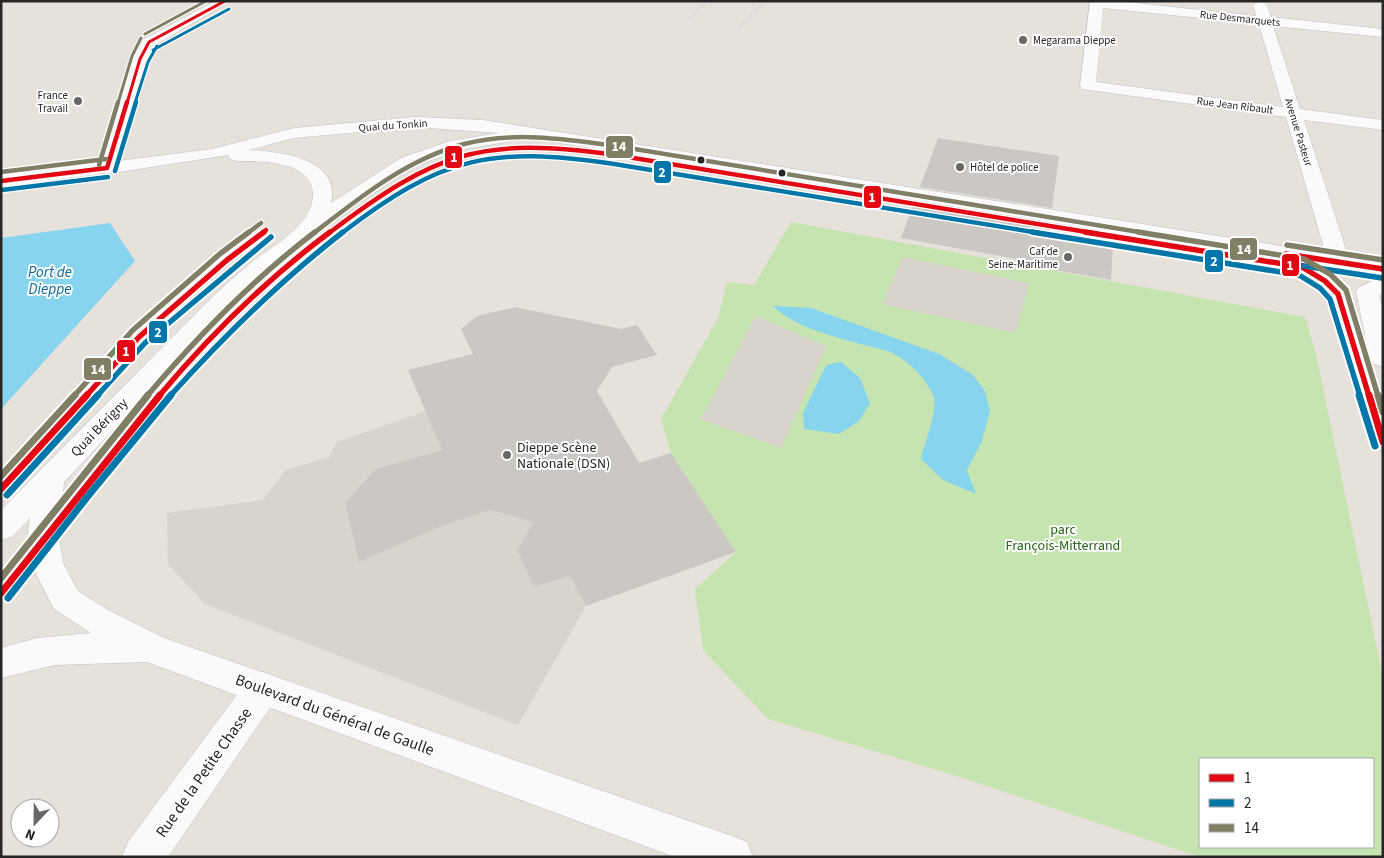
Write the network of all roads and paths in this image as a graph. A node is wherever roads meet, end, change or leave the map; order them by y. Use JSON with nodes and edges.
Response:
{"nodes":[{"id":1,"x":225,"y":1,"type":"edge"},
{"id":2,"x":1259,"y":1,"type":"edge"},
{"id":3,"x":1096,"y":2,"type":"edge"},
{"id":4,"x":1265,"y":21,"type":"junction"},
{"id":5,"x":1383,"y":33,"type":"edge"},
{"id":6,"x":1293,"y":113,"type":"junction"},
{"id":7,"x":1383,"y":125,"type":"edge"},
{"id":8,"x":576,"y":139,"type":"junction"},
{"id":9,"x":212,"y":154,"type":"junction"},
{"id":10,"x":107,"y":168,"type":"junction"},
{"id":11,"x":1,"y":181,"type":"edge"},
{"id":12,"x":312,"y":225,"type":"junction"},
{"id":13,"x":1339,"y":262,"type":"junction"},
{"id":14,"x":1383,"y":269,"type":"edge"},
{"id":15,"x":1383,"y":283,"type":"edge"},
{"id":16,"x":1383,"y":359,"type":"edge"},
{"id":17,"x":50,"y":477,"type":"junction"},
{"id":18,"x":1,"y":530,"type":"edge"},
{"id":19,"x":152,"y":648,"type":"junction"},
{"id":20,"x":1,"y":663,"type":"edge"},
{"id":21,"x":262,"y":688,"type":"junction"},
{"id":22,"x":143,"y":857,"type":"edge"},
{"id":23,"x":732,"y":857,"type":"edge"}],
"edges":[{"from":1,"to":10,"type":"main road"},
{"from":2,"to":4,"type":"main road","name":"Avenue Pasteur"},
{"from":3,"to":4,"type":"main road","name":"Rue Desmarquets"},
{"from":3,"to":6,"type":"main road","name":"Rue Jean Ribault"},
{"from":4,"to":5,"type":"main road","name":"Rue Desmarquets"},
{"from":4,"to":6,"type":"main road","name":"Avenue Pasteur"},
{"from":6,"to":7,"type":"main road","name":"Rue Jean Ribault"},
{"from":6,"to":13,"type":"main road","name":"Avenue Pasteur"},
{"from":8,"to":9,"type":"main road","name":"Quai du Tonkin"},
{"from":8,"to":12,"type":"main road","name":"Quai Bérigny"},
{"from":8,"to":13,"type":"main road"},
{"from":9,"to":10,"type":"main road","name":"Quai du Tonkin"},
{"from":9,"to":12,"type":"main road","name":"Quai du Tonkin"},
{"from":10,"to":11,"type":"main road","name":"Quai du Tonkin"},
{"from":12,"to":17,"type":"main road","name":"Quai Bérigny"},
{"from":13,"to":14,"type":"main road"},
{"from":15,"to":16,"type":"main road"},
{"from":17,"to":18,"type":"main road","name":"Quai Bérigny"},
{"from":17,"to":19,"type":"main road","name":"Boulevard du Général de Gaulle"},
{"from":19,"to":20,"type":"main road"},
{"from":19,"to":21,"type":"main road","name":"Boulevard du Général de Gaulle"},
{"from":21,"to":22,"type":"main road","name":"Rue de la Petite Chasse"},
{"from":21,"to":23,"type":"main road","name":"Boulevard du Général de Gaulle"}]}
